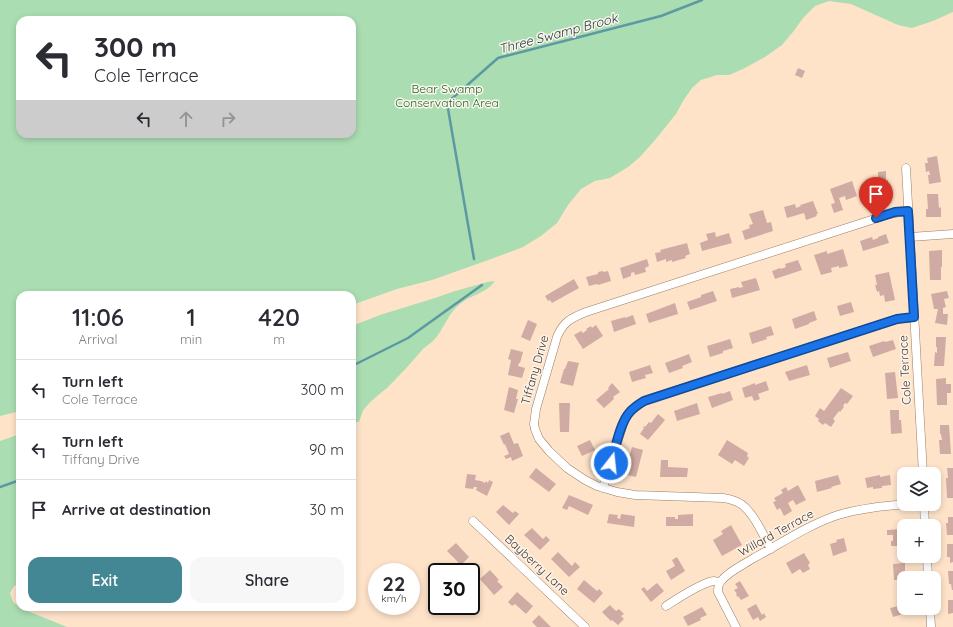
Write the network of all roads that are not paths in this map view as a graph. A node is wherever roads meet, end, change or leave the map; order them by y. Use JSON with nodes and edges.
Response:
{"nodes":[{"id":1,"x":906,"y":168,"type":"dead end"},
{"id":2,"x":908,"y":211,"type":"junction"},
{"id":3,"x":953,"y":234,"type":"edge"},
{"id":4,"x":910,"y":238,"type":"junction"},
{"id":5,"x":914,"y":317,"type":"junction"},
{"id":6,"x":923,"y":467,"type":"edge"},
{"id":7,"x":603,"y":488,"type":"junction"},
{"id":8,"x":897,"y":505,"type":"edge"},
{"id":9,"x":473,"y":521,"type":"dead end"},
{"id":10,"x":771,"y":549,"type":"junction"},
{"id":11,"x":720,"y":583,"type":"junction"},
{"id":12,"x":666,"y":606,"type":"dead end"},
{"id":13,"x":930,"y":615,"type":"edge"},
{"id":14,"x":585,"y":627,"type":"edge"},
{"id":15,"x":736,"y":627,"type":"edge"},
{"id":16,"x":931,"y":627,"type":"edge"}],
"edges":[{"from":1,"to":2,"type":"street","name":"Cole Terrace"},
{"from":2,"to":4,"type":"street","name":"Cole Terrace"},
{"from":2,"to":7,"type":"street","name":"Tiffany Drive"},
{"from":3,"to":4,"type":"street"},
{"from":4,"to":5,"type":"street","name":"Cole Terrace"},
{"from":5,"to":6,"type":"street","name":"Cole Terrace"},
{"from":5,"to":7,"type":"street"},
{"from":7,"to":10,"type":"street","name":"Tiffany Drive"},
{"from":8,"to":10,"type":"street","name":"Willard Terrace"},
{"from":9,"to":14,"type":"street","name":"Bayberry Lane"},
{"from":10,"to":11,"type":"street","name":"Willard Terrace"},
{"from":11,"to":12,"type":"street"},
{"from":11,"to":15,"type":"street"},
{"from":13,"to":16,"type":"street"}]}
